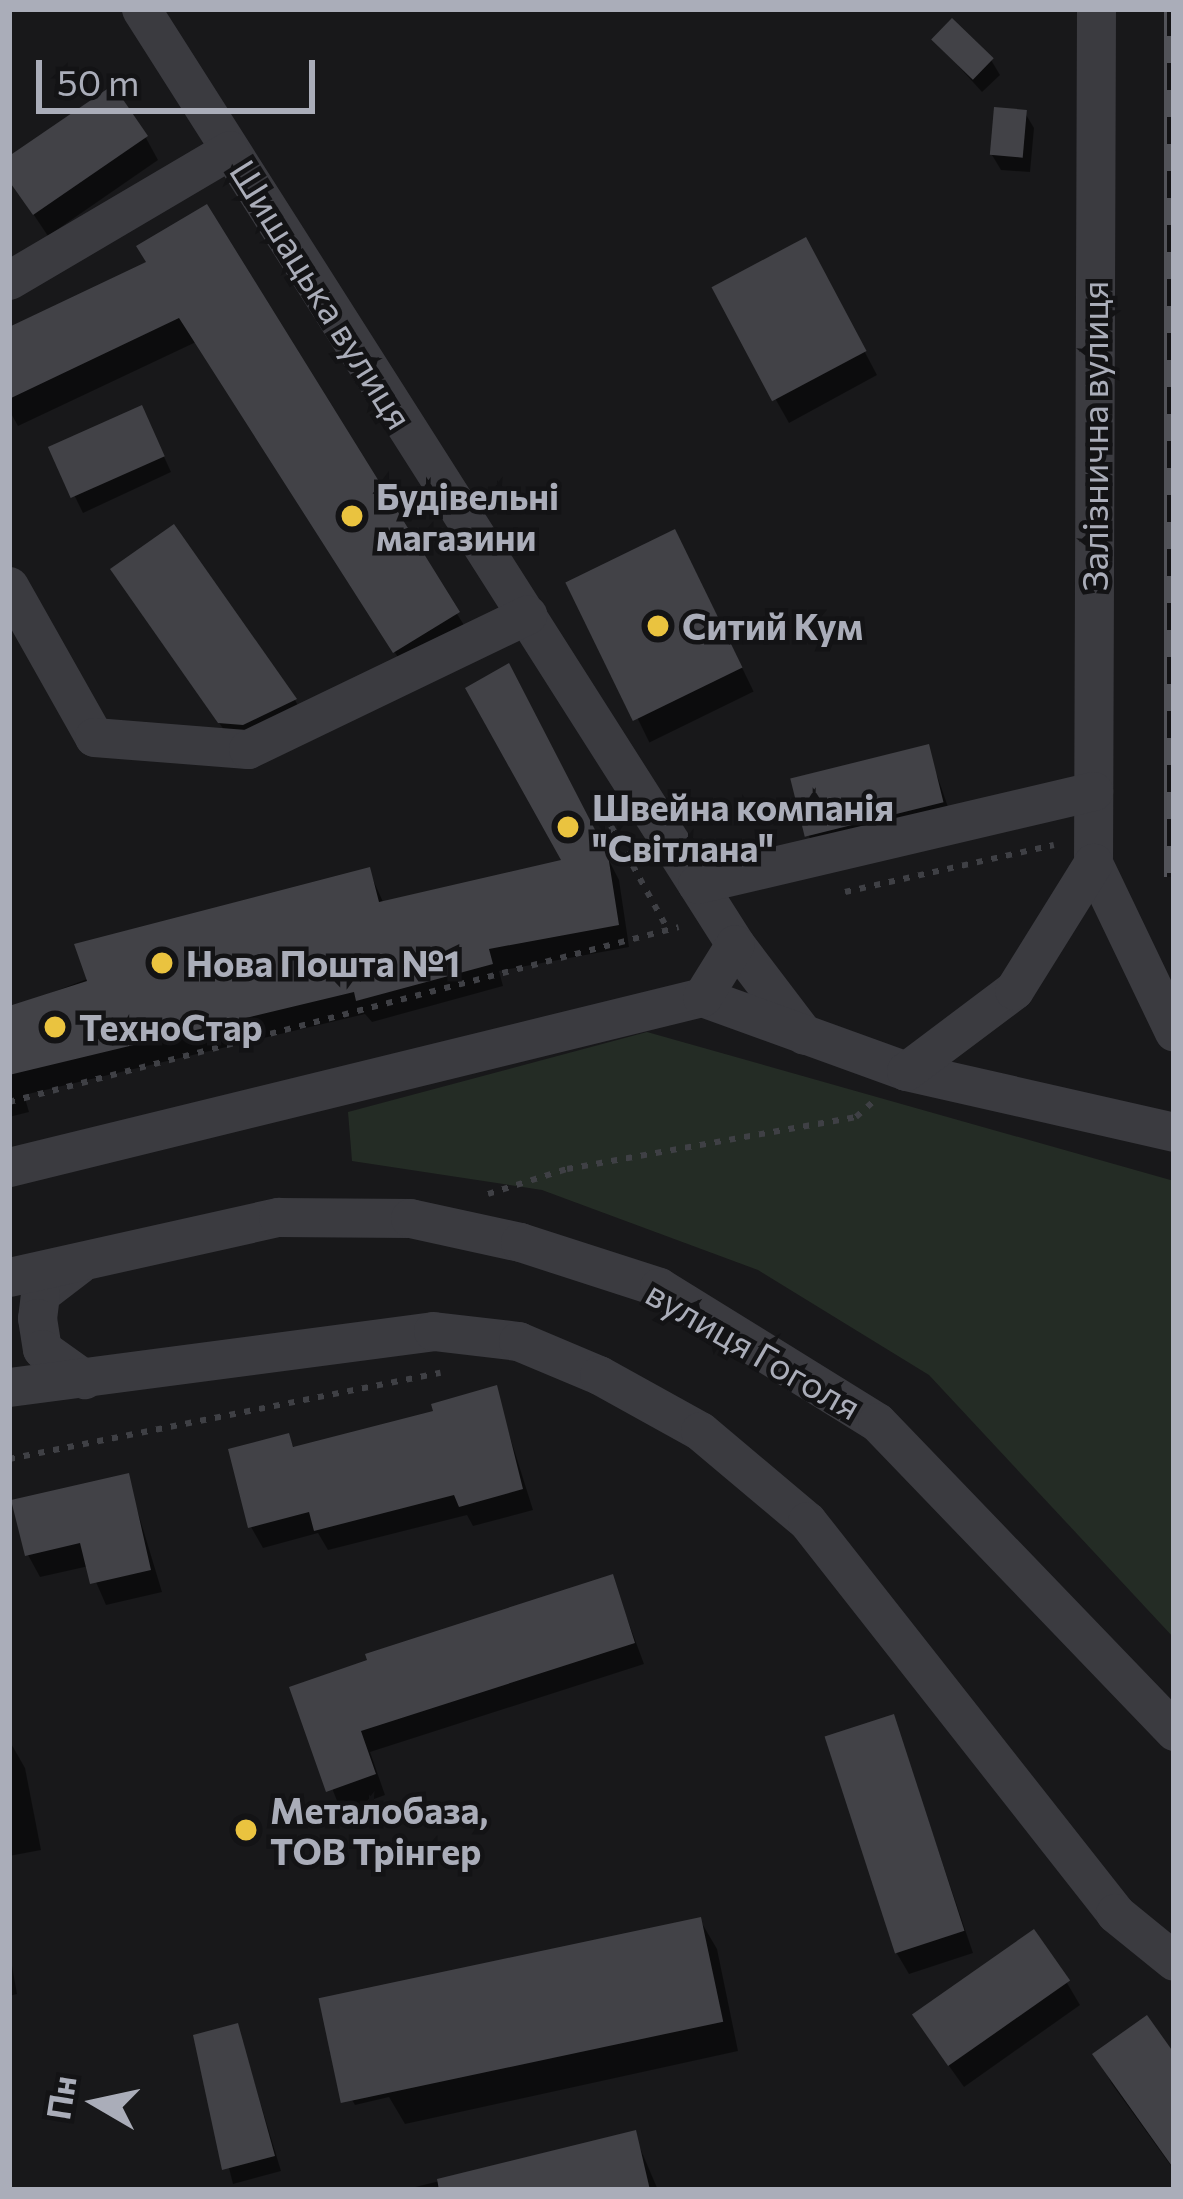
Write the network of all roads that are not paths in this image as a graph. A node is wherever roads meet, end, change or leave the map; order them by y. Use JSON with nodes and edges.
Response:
{"nodes":[{"id":1,"x":141,"y":9,"type":"edge"},
{"id":2,"x":1096,"y":9,"type":"edge"},
{"id":3,"x":230,"y":149,"type":"junction"},
{"id":4,"x":9,"y":280,"type":"edge"},
{"id":5,"x":9,"y":586,"type":"edge"},
{"id":6,"x":527,"y":615,"type":"junction"},
{"id":7,"x":1093,"y":791,"type":"junction"},
{"id":8,"x":1093,"y":849,"type":"junction"},
{"id":9,"x":697,"y":884,"type":"junction"},
{"id":10,"x":727,"y":932,"type":"junction"},
{"id":11,"x":702,"y":997,"type":"junction"},
{"id":12,"x":1174,"y":1032,"type":"edge"},
{"id":13,"x":804,"y":1035,"type":"junction"},
{"id":14,"x":906,"y":1071,"type":"junction"},
{"id":15,"x":1174,"y":1132,"type":"edge"},
{"id":16,"x":9,"y":1167,"type":"edge"},
{"id":17,"x":93,"y":1254,"type":"junction"},
{"id":18,"x":9,"y":1277,"type":"edge"},
{"id":19,"x":84,"y":1379,"type":"junction"},
{"id":20,"x":9,"y":1387,"type":"edge"},
{"id":21,"x":1174,"y":1731,"type":"edge"},
{"id":22,"x":1174,"y":1961,"type":"edge"}],
"edges":[{"from":1,"to":3,"type":"street","name":"Шишацька вулиця"},
{"from":2,"to":7,"type":"street","name":"Залізнична вулиця"},
{"from":3,"to":4,"type":"street"},
{"from":3,"to":6,"type":"street","name":"Шишацька вулиця"},
{"from":5,"to":6,"type":"street"},
{"from":6,"to":9,"type":"street","name":"Шишацька вулиця"},
{"from":7,"to":8,"type":"street","name":"Залізнична вулиця"},
{"from":7,"to":9,"type":"street"},
{"from":8,"to":12,"type":"street","name":"Залізнична вулиця"},
{"from":8,"to":14,"type":"street"},
{"from":9,"to":10,"type":"street","name":"Шишацька вулиця"},
{"from":10,"to":11,"type":"street"},
{"from":10,"to":13,"type":"street","name":"Шишацька вулиця"},
{"from":11,"to":13,"type":"street"},
{"from":11,"to":16,"type":"street"},
{"from":13,"to":14,"type":"street"},
{"from":14,"to":15,"type":"street"},
{"from":17,"to":18,"type":"street","name":"вулиця Гоголя"},
{"from":17,"to":19,"type":"street","name":"вулиця Гоголя"},
{"from":17,"to":21,"type":"street","name":"вулиця Гоголя"},
{"from":19,"to":20,"type":"street"},
{"from":19,"to":22,"type":"street"}]}
